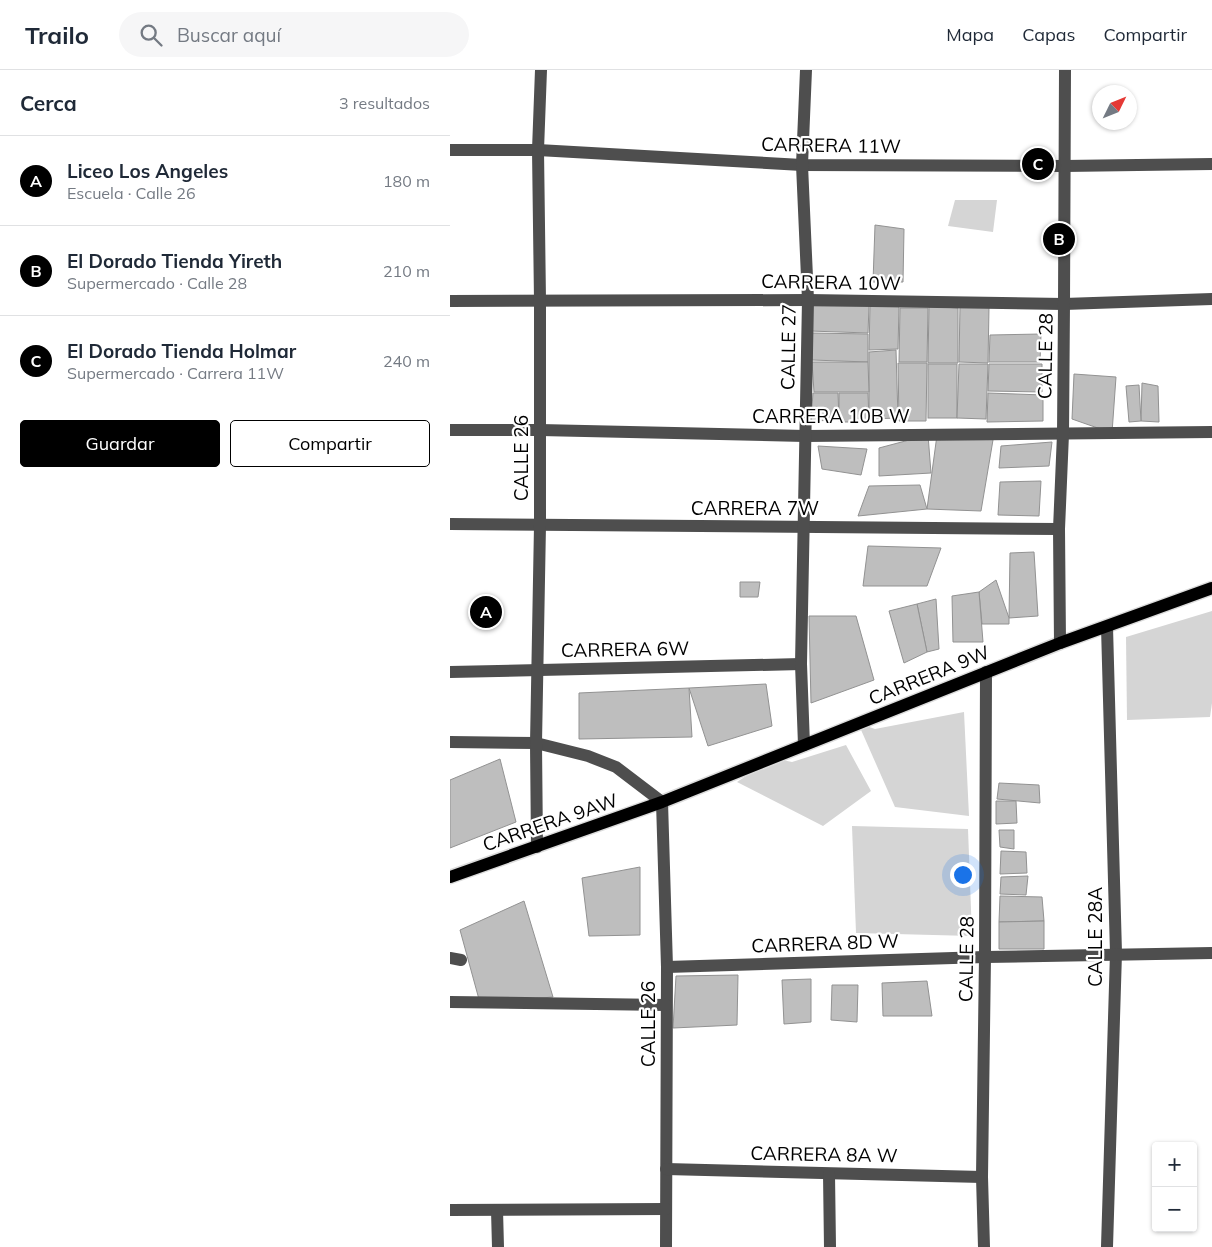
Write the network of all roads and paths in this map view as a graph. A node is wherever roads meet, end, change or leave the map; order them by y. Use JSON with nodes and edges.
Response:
{"nodes":[{"id":1,"x":541,"y":70,"type":"edge"},
{"id":2,"x":806,"y":70,"type":"edge"},
{"id":3,"x":1065,"y":70,"type":"edge"},
{"id":4,"x":450,"y":150,"type":"edge"},
{"id":5,"x":538,"y":150,"type":"junction"},
{"id":6,"x":1212,"y":164,"type":"edge"},
{"id":7,"x":802,"y":165,"type":"junction"},
{"id":8,"x":1064,"y":166,"type":"junction"},
{"id":9,"x":1212,"y":299,"type":"edge"},
{"id":10,"x":808,"y":300,"type":"junction"},
{"id":11,"x":450,"y":301,"type":"edge"},
{"id":12,"x":540,"y":301,"type":"junction"},
{"id":13,"x":1064,"y":304,"type":"junction"},
{"id":14,"x":450,"y":430,"type":"edge"},
{"id":15,"x":540,"y":430,"type":"junction"},
{"id":16,"x":1212,"y":432,"type":"edge"},
{"id":17,"x":1062,"y":434,"type":"junction"},
{"id":18,"x":805,"y":436,"type":"junction"},
{"id":19,"x":450,"y":524,"type":"edge"},
{"id":20,"x":540,"y":525,"type":"junction"},
{"id":21,"x":804,"y":527,"type":"junction"},
{"id":22,"x":1059,"y":529,"type":"junction"},
{"id":23,"x":1212,"y":588,"type":"edge"},
{"id":24,"x":1107,"y":627,"type":"junction"},
{"id":25,"x":1060,"y":643,"type":"junction"},
{"id":26,"x":801,"y":664,"type":"junction"},
{"id":27,"x":537,"y":670,"type":"junction"},
{"id":28,"x":450,"y":672,"type":"edge"},
{"id":29,"x":986,"y":672,"type":"junction"},
{"id":30,"x":450,"y":742,"type":"edge"},
{"id":31,"x":536,"y":743,"type":"junction"},
{"id":32,"x":804,"y":745,"type":"junction"},
{"id":33,"x":662,"y":802,"type":"junction"},
{"id":34,"x":538,"y":847,"type":"junction"},
{"id":35,"x":450,"y":877,"type":"edge"},
{"id":36,"x":1116,"y":953,"type":"junction"},
{"id":37,"x":1212,"y":953,"type":"edge"},
{"id":38,"x":985,"y":957,"type":"junction"},
{"id":39,"x":667,"y":967,"type":"junction"},
{"id":40,"x":450,"y":1002,"type":"edge"},
{"id":41,"x":666,"y":1005,"type":"junction"},
{"id":42,"x":666,"y":1169,"type":"junction"},
{"id":43,"x":829,"y":1174,"type":"junction"},
{"id":44,"x":982,"y":1176,"type":"junction"},
{"id":45,"x":666,"y":1209,"type":"junction"},
{"id":46,"x":450,"y":1210,"type":"edge"},
{"id":47,"x":496,"y":1210,"type":"junction"},
{"id":48,"x":498,"y":1247,"type":"edge"},
{"id":49,"x":666,"y":1247,"type":"edge"},
{"id":50,"x":830,"y":1247,"type":"edge"},
{"id":51,"x":984,"y":1247,"type":"edge"},
{"id":52,"x":1107,"y":1247,"type":"edge"}],
"edges":[{"from":1,"to":5,"type":"street","name":"CALLE 26"},
{"from":2,"to":7,"type":"street","name":"CALLE 27"},
{"from":3,"to":8,"type":"street","name":"CALLE 28"},
{"from":4,"to":5,"type":"street","name":"CARRERA 11W"},
{"from":5,"to":7,"type":"street","name":"CARRERA 11W"},
{"from":5,"to":12,"type":"street","name":"CALLE 26"},
{"from":6,"to":8,"type":"street","name":"CARRERA 11W"},
{"from":7,"to":8,"type":"street","name":"CARRERA 11W"},
{"from":7,"to":10,"type":"street","name":"CALLE 27"},
{"from":8,"to":13,"type":"street","name":"CALLE 28"},
{"from":9,"to":13,"type":"street","name":"CARRERA 10W"},
{"from":10,"to":12,"type":"street","name":"CARRERA 10W"},
{"from":10,"to":13,"type":"street","name":"CARRERA 10W"},
{"from":10,"to":18,"type":"street","name":"CALLE 27"},
{"from":11,"to":12,"type":"street","name":"CARRERA 10W"},
{"from":12,"to":15,"type":"street","name":"CALLE 26"},
{"from":13,"to":17,"type":"street","name":"CALLE 28"},
{"from":14,"to":15,"type":"street","name":"CARRERA 10B W"},
{"from":15,"to":18,"type":"street","name":"CARRERA 10B W"},
{"from":15,"to":20,"type":"street","name":"CALLE 26"},
{"from":16,"to":17,"type":"street","name":"CARRERA 10B W"},
{"from":17,"to":18,"type":"street","name":"CARRERA 10B W"},
{"from":17,"to":22,"type":"street","name":"CALLE 28"},
{"from":18,"to":21,"type":"street","name":"CALLE 27"},
{"from":19,"to":20,"type":"street","name":"CARRERA 7W"},
{"from":20,"to":21,"type":"street","name":"CARRERA 7W"},
{"from":20,"to":27,"type":"street","name":"CALLE 26"},
{"from":21,"to":22,"type":"street","name":"CARRERA 7W"},
{"from":21,"to":26,"type":"street","name":"CALLE 27"},
{"from":22,"to":25,"type":"street","name":"CALLE 28"},
{"from":23,"to":24,"type":"main road","name":"CARRERA 9W"},
{"from":24,"to":25,"type":"main road","name":"CARRERA 9W"},
{"from":24,"to":36,"type":"street","name":"CALLE 28A"},
{"from":25,"to":29,"type":"main road","name":"CARRERA 9W"},
{"from":26,"to":27,"type":"street","name":"CARRERA 6W"},
{"from":26,"to":32,"type":"street","name":"CALLE 27"},
{"from":27,"to":28,"type":"street","name":"CARRERA 6W"},
{"from":27,"to":31,"type":"street","name":"CALLE 26"},
{"from":29,"to":32,"type":"main road","name":"CARRERA 9W"},
{"from":29,"to":38,"type":"street","name":"CALLE 28"},
{"from":30,"to":31,"type":"street"},
{"from":31,"to":33,"type":"street"},
{"from":31,"to":34,"type":"street","name":"CALLE 26"},
{"from":32,"to":33,"type":"main road","name":"CARRERA 9W"},
{"from":33,"to":34,"type":"main road","name":"CARRERA 9AW"},
{"from":33,"to":39,"type":"street","name":"CALLE 26"},
{"from":34,"to":35,"type":"main road","name":"CARRERA 9AW"},
{"from":36,"to":37,"type":"street","name":"CARRERA 8D W"},
{"from":36,"to":38,"type":"street","name":"CARRERA 8D W"},
{"from":36,"to":52,"type":"street","name":"CALLE 28A"},
{"from":38,"to":39,"type":"street","name":"CARRERA 8D W"},
{"from":38,"to":44,"type":"street","name":"CALLE 28"},
{"from":39,"to":41,"type":"street","name":"CALLE 26"},
{"from":40,"to":41,"type":"street"},
{"from":41,"to":42,"type":"street","name":"CALLE 26"},
{"from":42,"to":43,"type":"street","name":"CARRERA 8A W"},
{"from":42,"to":45,"type":"street","name":"CALLE 26"},
{"from":43,"to":44,"type":"street","name":"CARRERA 8A W"},
{"from":43,"to":50,"type":"street"},
{"from":44,"to":51,"type":"street","name":"CALLE 28"},
{"from":45,"to":47,"type":"street"},
{"from":45,"to":49,"type":"street","name":"CALLE 26"},
{"from":46,"to":47,"type":"street"},
{"from":47,"to":48,"type":"street"}]}
